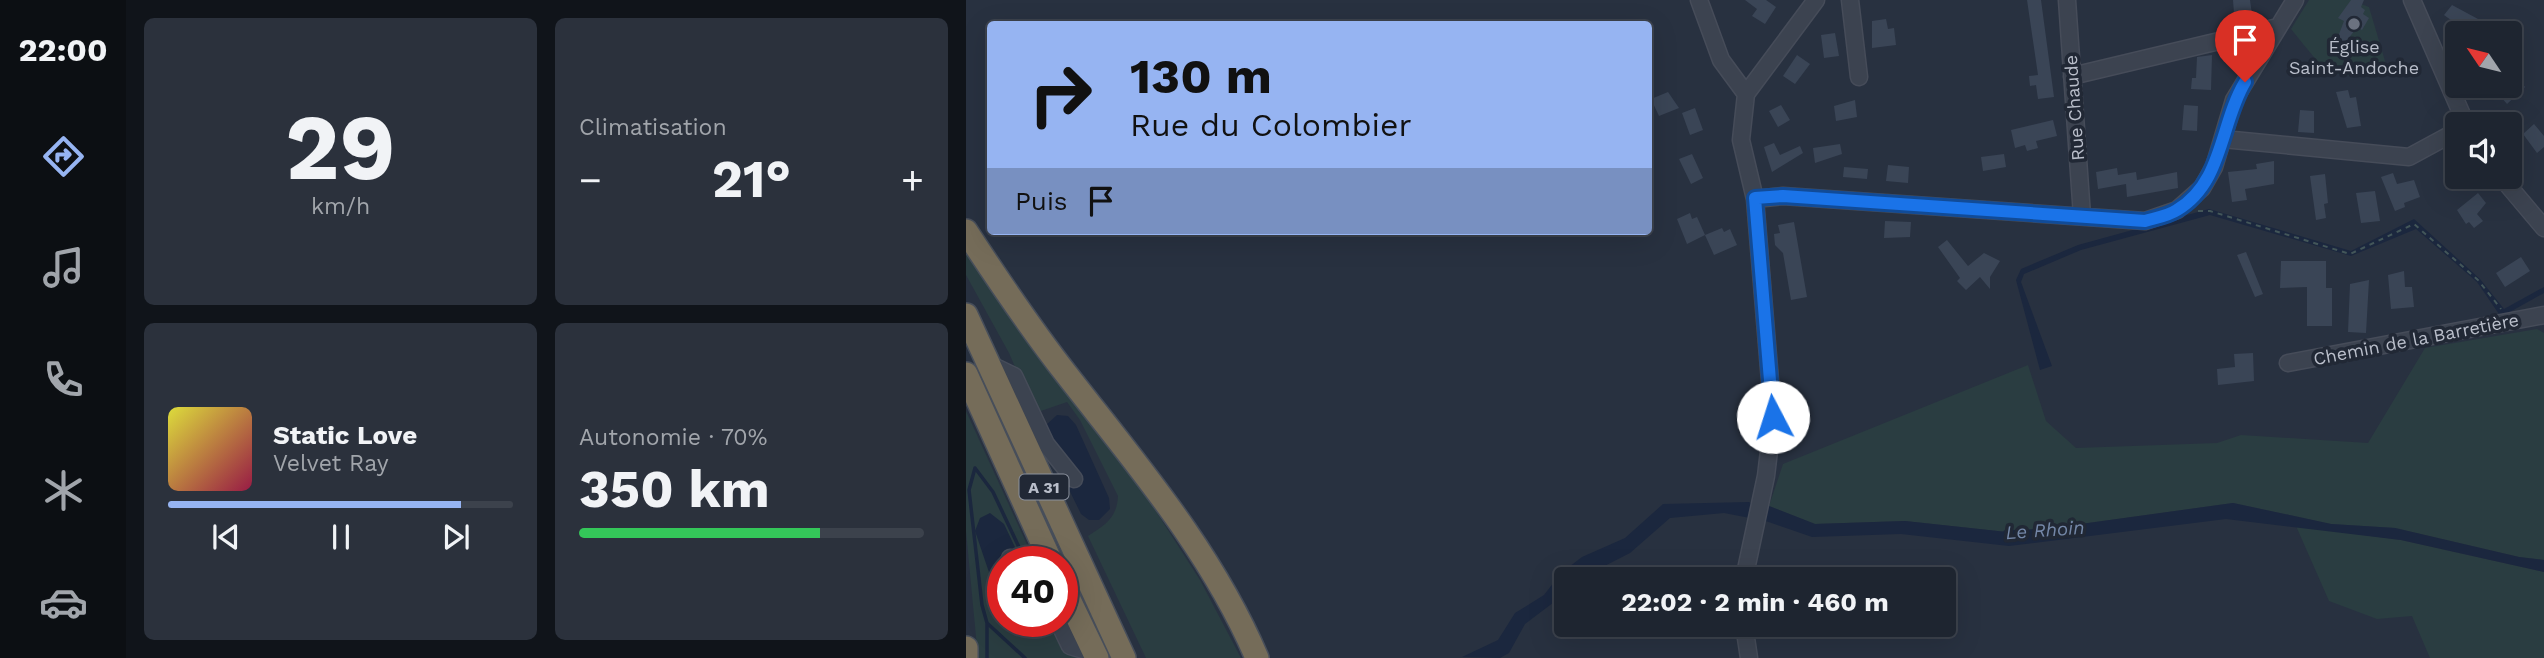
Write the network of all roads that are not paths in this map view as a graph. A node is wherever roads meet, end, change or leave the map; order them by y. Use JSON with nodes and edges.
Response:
{"nodes":[{"id":1,"x":1699,"y":0,"type":"edge"},
{"id":2,"x":1816,"y":0,"type":"edge"},
{"id":3,"x":1850,"y":0,"type":"edge"},
{"id":4,"x":2067,"y":0,"type":"edge"},
{"id":5,"x":2412,"y":0,"type":"edge"},
{"id":6,"x":2292,"y":2,"type":"edge"},
{"id":7,"x":2278,"y":27,"type":"junction"},
{"id":8,"x":2072,"y":76,"type":"junction"},
{"id":9,"x":1859,"y":77,"type":"dead end"},
{"id":10,"x":1746,"y":94,"type":"junction"},
{"id":11,"x":2461,"y":112,"type":"edge"},
{"id":12,"x":2445,"y":138,"type":"edge"},
{"id":13,"x":2223,"y":139,"type":"junction"},
{"id":14,"x":2511,"y":189,"type":"edge"},
{"id":15,"x":1755,"y":198,"type":"junction"},
{"id":16,"x":2082,"y":216,"type":"junction"},
{"id":17,"x":2544,"y":229,"type":"edge"},
{"id":18,"x":966,"y":231,"type":"edge"},
{"id":19,"x":966,"y":315,"type":"edge"},
{"id":20,"x":2544,"y":315,"type":"edge"},
{"id":21,"x":987,"y":363,"type":"junction"},
{"id":22,"x":2288,"y":363,"type":"dead end"},
{"id":23,"x":966,"y":374,"type":"edge"},
{"id":24,"x":1074,"y":479,"type":"dead end"},
{"id":25,"x":1044,"y":546,"type":"edge"},
{"id":26,"x":1747,"y":567,"type":"edge"},
{"id":27,"x":1078,"y":618,"type":"edge"},
{"id":28,"x":1066,"y":637,"type":"edge"},
{"id":29,"x":1746,"y":637,"type":"edge"},
{"id":30,"x":966,"y":648,"type":"edge"},
{"id":31,"x":1096,"y":655,"type":"edge"},
{"id":32,"x":966,"y":658,"type":"edge"},
{"id":33,"x":1124,"y":658,"type":"edge"},
{"id":34,"x":1257,"y":658,"type":"edge"},
{"id":35,"x":1749,"y":658,"type":"edge"}],
"edges":[{"from":1,"to":10,"type":"street"},
{"from":2,"to":10,"type":"street"},
{"from":3,"to":9,"type":"street"},
{"from":4,"to":8,"type":"street","name":"Rue Chaude"},
{"from":5,"to":11,"type":"street"},
{"from":6,"to":7,"type":"street"},
{"from":7,"to":8,"type":"street"},
{"from":7,"to":13,"type":"street"},
{"from":8,"to":16,"type":"street","name":"Rue Chaude"},
{"from":10,"to":15,"type":"street"},
{"from":12,"to":13,"type":"street"},
{"from":13,"to":16,"type":"street"},
{"from":14,"to":17,"type":"street"},
{"from":15,"to":16,"type":"street"},
{"from":15,"to":26,"type":"street"},
{"from":18,"to":34,"type":"highway"},
{"from":19,"to":21,"type":"highway","number":"A 31"},
{"from":20,"to":22,"type":"street","name":"Chemin de la Barretière"},
{"from":21,"to":24,"type":"street"},
{"from":21,"to":33,"type":"highway","number":"A 31"},
{"from":23,"to":25,"type":"highway","number":"A 31"},
{"from":27,"to":31,"type":"highway"},
{"from":28,"to":31,"type":"street"},
{"from":29,"to":35,"type":"street"},
{"from":30,"to":32,"type":"highway"}]}
